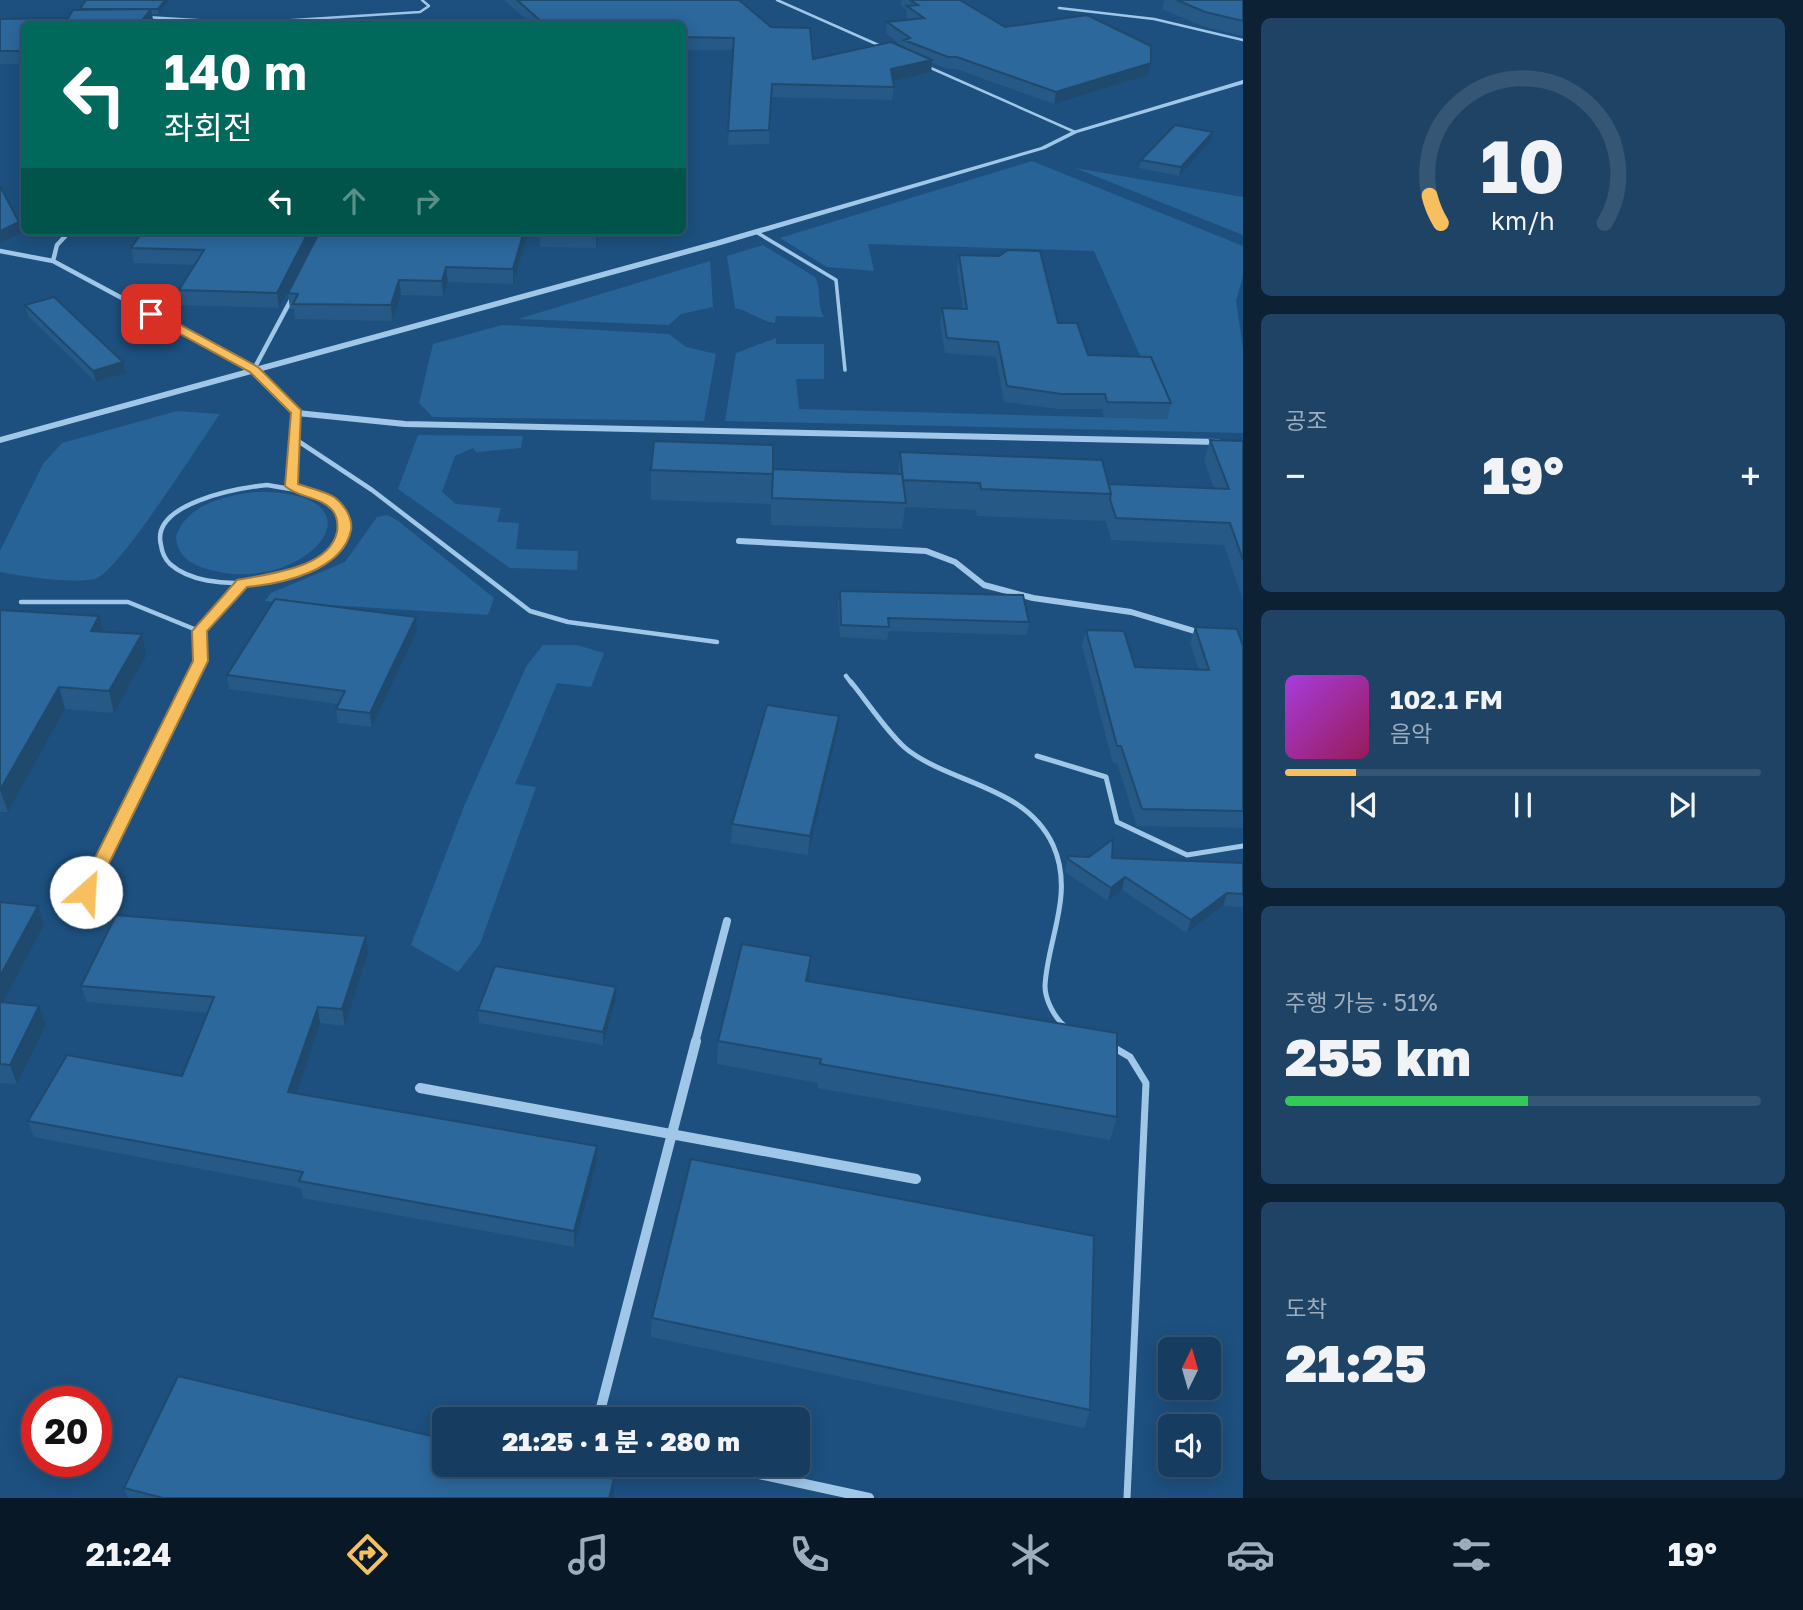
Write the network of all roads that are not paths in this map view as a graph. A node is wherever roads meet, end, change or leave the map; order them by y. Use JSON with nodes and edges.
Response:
{"nodes":[{"id":1,"x":422,"y":0,"type":"edge"},
{"id":2,"x":777,"y":0,"type":"edge"},
{"id":3,"x":1059,"y":8,"type":"dead end"},
{"id":4,"x":143,"y":17,"type":"edge"},
{"id":5,"x":236,"y":21,"type":"edge"},
{"id":6,"x":275,"y":21,"type":"edge"},
{"id":7,"x":1243,"y":40,"type":"edge"},
{"id":8,"x":891,"y":50,"type":"edge"},
{"id":9,"x":916,"y":61,"type":"edge"},
{"id":10,"x":1243,"y":82,"type":"edge"},
{"id":11,"x":1075,"y":132,"type":"junction"},
{"id":12,"x":757,"y":232,"type":"junction"},
{"id":13,"x":66,"y":235,"type":"edge"},
{"id":14,"x":0,"y":251,"type":"edge"},
{"id":15,"x":53,"y":261,"type":"junction"},
{"id":16,"x":295,"y":292,"type":"edge"},
{"id":17,"x":254,"y":369,"type":"junction"},
{"id":18,"x":845,"y":370,"type":"dead end"},
{"id":19,"x":297,"y":413,"type":"junction"},
{"id":20,"x":295,"y":439,"type":"junction"},
{"id":21,"x":0,"y":440,"type":"edge"},
{"id":22,"x":1229,"y":442,"type":"edge"},
{"id":23,"x":291,"y":486,"type":"junction"},
{"id":24,"x":739,"y":541,"type":"dead end"},
{"id":25,"x":242,"y":583,"type":"junction"},
{"id":26,"x":20,"y":602,"type":"dead end"},
{"id":27,"x":199,"y":631,"type":"junction"},
{"id":28,"x":1206,"y":634,"type":"edge"},
{"id":29,"x":717,"y":642,"type":"dead end"},
{"id":30,"x":846,"y":676,"type":"dead end"},
{"id":31,"x":1037,"y":755,"type":"dead end"},
{"id":32,"x":1243,"y":846,"type":"edge"},
{"id":33,"x":86,"y":892,"type":"dead end"},
{"id":34,"x":727,"y":920,"type":"dead end"},
{"id":35,"x":1072,"y":1031,"type":"edge"},
{"id":36,"x":1101,"y":1043,"type":"edge"},
{"id":37,"x":420,"y":1088,"type":"dead end"},
{"id":38,"x":673,"y":1132,"type":"junction"},
{"id":39,"x":916,"y":1179,"type":"dead end"},
{"id":40,"x":601,"y":1407,"type":"edge"},
{"id":41,"x":773,"y":1477,"type":"edge"},
{"id":42,"x":869,"y":1498,"type":"edge"},
{"id":43,"x":1127,"y":1498,"type":"edge"}],
"edges":[{"from":1,"to":6,"type":"lane"},
{"from":2,"to":8,"type":"lane"},
{"from":3,"to":7,"type":"lane"},
{"from":4,"to":5,"type":"lane"},
{"from":9,"to":11,"type":"lane"},
{"from":10,"to":11,"type":"street"},
{"from":11,"to":12,"type":"street"},
{"from":12,"to":17,"type":"street"},
{"from":12,"to":18,"type":"lane"},
{"from":13,"to":15,"type":"street"},
{"from":14,"to":15,"type":"street"},
{"from":15,"to":17,"type":"street"},
{"from":16,"to":17,"type":"street"},
{"from":17,"to":19,"type":"street"},
{"from":17,"to":21,"type":"street"},
{"from":19,"to":20,"type":"lane"},
{"from":19,"to":22,"type":"street"},
{"from":20,"to":23,"type":"lane"},
{"from":20,"to":29,"type":"lane"},
{"from":23,"to":25,"type":"lane"},
{"from":23,"to":25,"type":"lane"},
{"from":24,"to":28,"type":"street"},
{"from":25,"to":27,"type":"lane"},
{"from":26,"to":27,"type":"lane"},
{"from":27,"to":33,"type":"lane"},
{"from":30,"to":35,"type":"lane"},
{"from":31,"to":32,"type":"lane"},
{"from":34,"to":38,"type":"street"},
{"from":36,"to":43,"type":"lane"},
{"from":37,"to":38,"type":"street"},
{"from":38,"to":39,"type":"street"},
{"from":38,"to":40,"type":"street"},
{"from":41,"to":42,"type":"street"}]}
